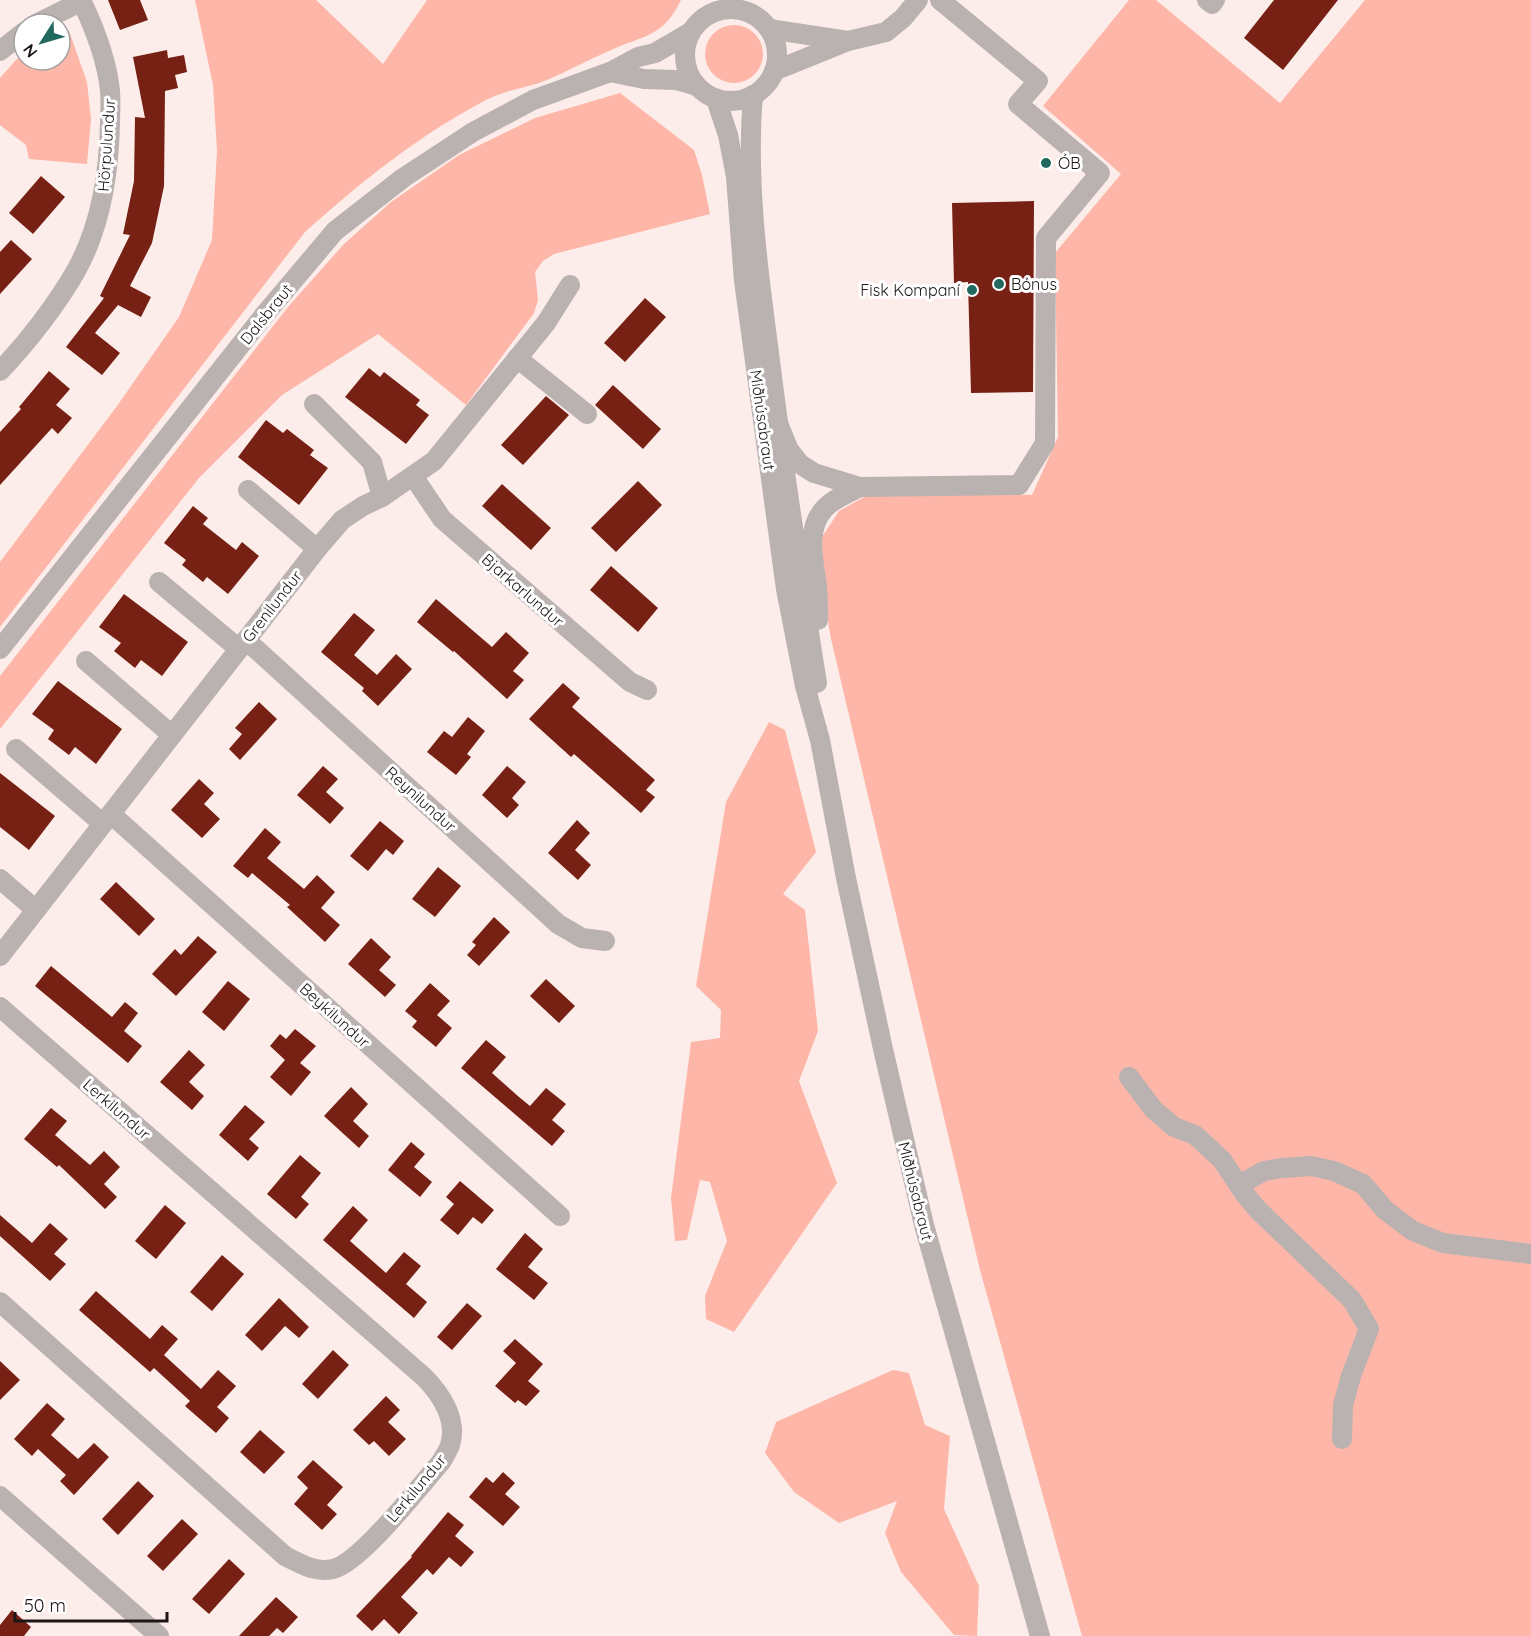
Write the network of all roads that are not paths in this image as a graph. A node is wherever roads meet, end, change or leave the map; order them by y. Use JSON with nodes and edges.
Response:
{"nodes":[{"id":1,"x":82,"y":0,"type":"edge"},
{"id":2,"x":918,"y":0,"type":"edge"},
{"id":3,"x":940,"y":0,"type":"edge"},
{"id":4,"x":739,"y":5,"type":"edge"},
{"id":5,"x":59,"y":12,"type":"edge"},
{"id":6,"x":700,"y":17,"type":"edge"},
{"id":7,"x":769,"y":29,"type":"junction"},
{"id":8,"x":848,"y":41,"type":"junction"},
{"id":9,"x":12,"y":42,"type":"edge"},
{"id":10,"x":0,"y":51,"type":"edge"},
{"id":11,"x":774,"y":71,"type":"junction"},
{"id":12,"x":610,"y":72,"type":"junction"},
{"id":13,"x":697,"y":86,"type":"junction"},
{"id":14,"x":753,"y":95,"type":"junction"},
{"id":15,"x":716,"y":99,"type":"junction"},
{"id":16,"x":570,"y":285,"type":"dead end"},
{"id":17,"x":517,"y":358,"type":"junction"},
{"id":18,"x":0,"y":371,"type":"edge"},
{"id":19,"x":314,"y":404,"type":"dead end"},
{"id":20,"x":587,"y":414,"type":"dead end"},
{"id":21,"x":777,"y":421,"type":"junction"},
{"id":22,"x":413,"y":476,"type":"junction"},
{"id":23,"x":860,"y":487,"type":"junction"},
{"id":24,"x":248,"y":490,"type":"dead end"},
{"id":25,"x":382,"y":497,"type":"junction"},
{"id":26,"x":317,"y":549,"type":"junction"},
{"id":27,"x":159,"y":582,"type":"dead end"},
{"id":28,"x":242,"y":645,"type":"junction"},
{"id":29,"x":0,"y":649,"type":"edge"},
{"id":30,"x":86,"y":661,"type":"dead end"},
{"id":31,"x":815,"y":666,"type":"junction"},
{"id":32,"x":647,"y":690,"type":"dead end"},
{"id":33,"x":172,"y":735,"type":"junction"},
{"id":34,"x":820,"y":740,"type":"junction"},
{"id":35,"x":16,"y":749,"type":"dead end"},
{"id":36,"x":107,"y":819,"type":"junction"},
{"id":37,"x":0,"y":879,"type":"edge"},
{"id":38,"x":36,"y":910,"type":"junction"},
{"id":39,"x":605,"y":941,"type":"dead end"},
{"id":40,"x":0,"y":956,"type":"edge"},
{"id":41,"x":0,"y":1007,"type":"edge"},
{"id":42,"x":1129,"y":1077,"type":"dead end"},
{"id":43,"x":1239,"y":1185,"type":"junction"},
{"id":44,"x":560,"y":1216,"type":"dead end"},
{"id":45,"x":1531,"y":1254,"type":"edge"},
{"id":46,"x":0,"y":1302,"type":"edge"},
{"id":47,"x":1342,"y":1439,"type":"dead end"},
{"id":48,"x":0,"y":1496,"type":"edge"},
{"id":49,"x":159,"y":1636,"type":"edge"},
{"id":50,"x":1040,"y":1636,"type":"edge"}],
"edges":[{"from":1,"to":5,"type":"street"},
{"from":1,"to":18,"type":"street","name":"Hörpulundur"},
{"from":2,"to":8,"type":"street"},
{"from":3,"to":23,"type":"street"},
{"from":4,"to":6,"type":"street"},
{"from":4,"to":7,"type":"street"},
{"from":6,"to":12,"type":"street","name":"Dalsbraut"},
{"from":6,"to":13,"type":"street"},
{"from":7,"to":8,"type":"street"},
{"from":7,"to":11,"type":"street"},
{"from":8,"to":11,"type":"street"},
{"from":9,"to":10,"type":"street"},
{"from":11,"to":14,"type":"street"},
{"from":12,"to":13,"type":"street"},
{"from":12,"to":29,"type":"street","name":"Dalsbraut"},
{"from":13,"to":15,"type":"street"},
{"from":14,"to":15,"type":"street"},
{"from":14,"to":21,"type":"street","name":"Miðhúsabraut"},
{"from":15,"to":34,"type":"street","name":"Miðhúsabraut"},
{"from":16,"to":17,"type":"street","name":"Grenilundur"},
{"from":17,"to":20,"type":"street"},
{"from":17,"to":22,"type":"street","name":"Grenilundur"},
{"from":19,"to":25,"type":"street"},
{"from":21,"to":23,"type":"street"},
{"from":21,"to":31,"type":"street","name":"Miðhúsabraut"},
{"from":22,"to":25,"type":"street","name":"Grenilundur"},
{"from":22,"to":32,"type":"street","name":"Bjarkarlundur"},
{"from":23,"to":31,"type":"street"},
{"from":24,"to":26,"type":"street"},
{"from":25,"to":26,"type":"street","name":"Grenilundur"},
{"from":26,"to":28,"type":"street","name":"Grenilundur"},
{"from":27,"to":28,"type":"street","name":"Reynilundur"},
{"from":28,"to":33,"type":"street","name":"Grenilundur"},
{"from":28,"to":39,"type":"street","name":"Reynilundur"},
{"from":30,"to":33,"type":"street"},
{"from":31,"to":34,"type":"street","name":"Miðhúsabraut"},
{"from":33,"to":36,"type":"street","name":"Grenilundur"},
{"from":34,"to":50,"type":"street","name":"Miðhúsabraut"},
{"from":35,"to":36,"type":"street","name":"Beykilundur"},
{"from":36,"to":38,"type":"street","name":"Grenilundur"},
{"from":36,"to":44,"type":"street","name":"Beykilundur"},
{"from":37,"to":38,"type":"street"},
{"from":38,"to":40,"type":"street","name":"Grenilundur"},
{"from":41,"to":46,"type":"street","name":"Lerkilundur"},
{"from":42,"to":43,"type":"street"},
{"from":43,"to":45,"type":"street"},
{"from":43,"to":47,"type":"street"},
{"from":48,"to":49,"type":"street"}]}
